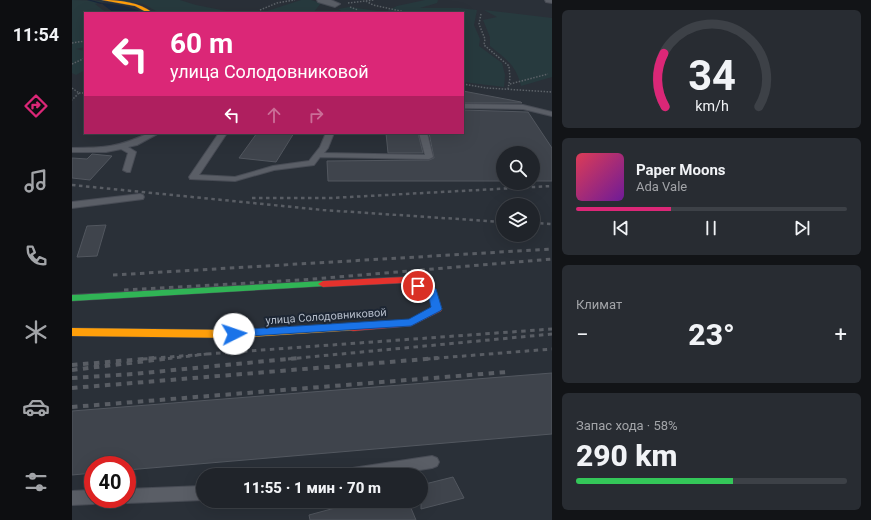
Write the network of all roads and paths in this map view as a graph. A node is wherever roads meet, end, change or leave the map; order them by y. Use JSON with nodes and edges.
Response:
{"nodes":[{"id":1,"x":104,"y":0,"type":"edge"},
{"id":2,"x":295,"y":0,"type":"edge"},
{"id":3,"x":321,"y":0,"type":"edge"},
{"id":4,"x":372,"y":0,"type":"edge"},
{"id":5,"x":366,"y":1,"type":"edge"},
{"id":6,"x":336,"y":4,"type":"joint"},
{"id":7,"x":150,"y":12,"type":"edge"},
{"id":8,"x":260,"y":12,"type":"edge"},
{"id":9,"x":405,"y":12,"type":"edge"},
{"id":10,"x":481,"y":14,"type":"dead end"},
{"id":11,"x":84,"y":41,"type":"edge"},
{"id":12,"x":72,"y":43,"type":"edge"},
{"id":13,"x":84,"y":58,"type":"edge"},
{"id":14,"x":72,"y":64,"type":"edge"},
{"id":15,"x":548,"y":74,"type":"dead end"},
{"id":16,"x":464,"y":84,"type":"edge"},
{"id":17,"x":510,"y":84,"type":"junction"},
{"id":18,"x":72,"y":88,"type":"edge"},
{"id":19,"x":508,"y":89,"type":"junction"},
{"id":20,"x":84,"y":92,"type":"edge"},
{"id":21,"x":552,"y":92,"type":"edge"},
{"id":22,"x":79,"y":93,"type":"junction"},
{"id":23,"x":72,"y":100,"type":"edge"},
{"id":24,"x":464,"y":106,"type":"edge"},
{"id":25,"x":549,"y":114,"type":"edge"},
{"id":26,"x":552,"y":122,"type":"edge"},
{"id":27,"x":153,"y":134,"type":"edge"},
{"id":28,"x":222,"y":134,"type":"edge"},
{"id":29,"x":330,"y":134,"type":"edge"},
{"id":30,"x":423,"y":134,"type":"edge"},
{"id":31,"x":122,"y":146,"type":"junction"},
{"id":32,"x":72,"y":150,"type":"edge"},
{"id":33,"x":318,"y":155,"type":"junction"},
{"id":34,"x":128,"y":170,"type":"dead end"},
{"id":35,"x":140,"y":197,"type":"dead end"},
{"id":36,"x":72,"y":205,"type":"edge"},
{"id":37,"x":72,"y":298,"type":"edge"},
{"id":38,"x":72,"y":332,"type":"edge"},
{"id":39,"x":432,"y":462,"type":"dead end"},
{"id":40,"x":392,"y":468,"type":"edge"},
{"id":41,"x":196,"y":493,"type":"edge"},
{"id":42,"x":136,"y":496,"type":"edge"},
{"id":43,"x":84,"y":497,"type":"edge"},
{"id":44,"x":72,"y":498,"type":"edge"}],
"edges":[{"from":1,"to":7,"type":"street"},
{"from":2,"to":8,"type":"path"},
{"from":3,"to":6,"type":"street"},
{"from":4,"to":5,"type":"path"},
{"from":5,"to":6,"type":"path"},
{"from":5,"to":9,"type":"path"},
{"from":10,"to":17,"type":"path"},
{"from":11,"to":12,"type":"path"},
{"from":13,"to":14,"type":"path"},
{"from":15,"to":17,"type":"path"},
{"from":16,"to":19,"type":"path"},
{"from":17,"to":19,"type":"path"},
{"from":18,"to":22,"type":"path"},
{"from":19,"to":21,"type":"path"},
{"from":20,"to":22,"type":"path"},
{"from":22,"to":23,"type":"path"},
{"from":24,"to":25,"type":"lane"},
{"from":25,"to":26,"type":"lane"},
{"from":27,"to":31,"type":"lane"},
{"from":28,"to":33,"type":"lane"},
{"from":29,"to":33,"type":"lane"},
{"from":30,"to":33,"type":"lane"},
{"from":31,"to":32,"type":"lane"},
{"from":31,"to":34,"type":"lane"},
{"from":35,"to":36,"type":"lane"},
{"from":37,"to":38,"type":"street","name":"улица Солодовниковой"},
{"from":39,"to":40,"type":"lane"},
{"from":41,"to":42,"type":"lane"},
{"from":43,"to":44,"type":"lane"}]}
